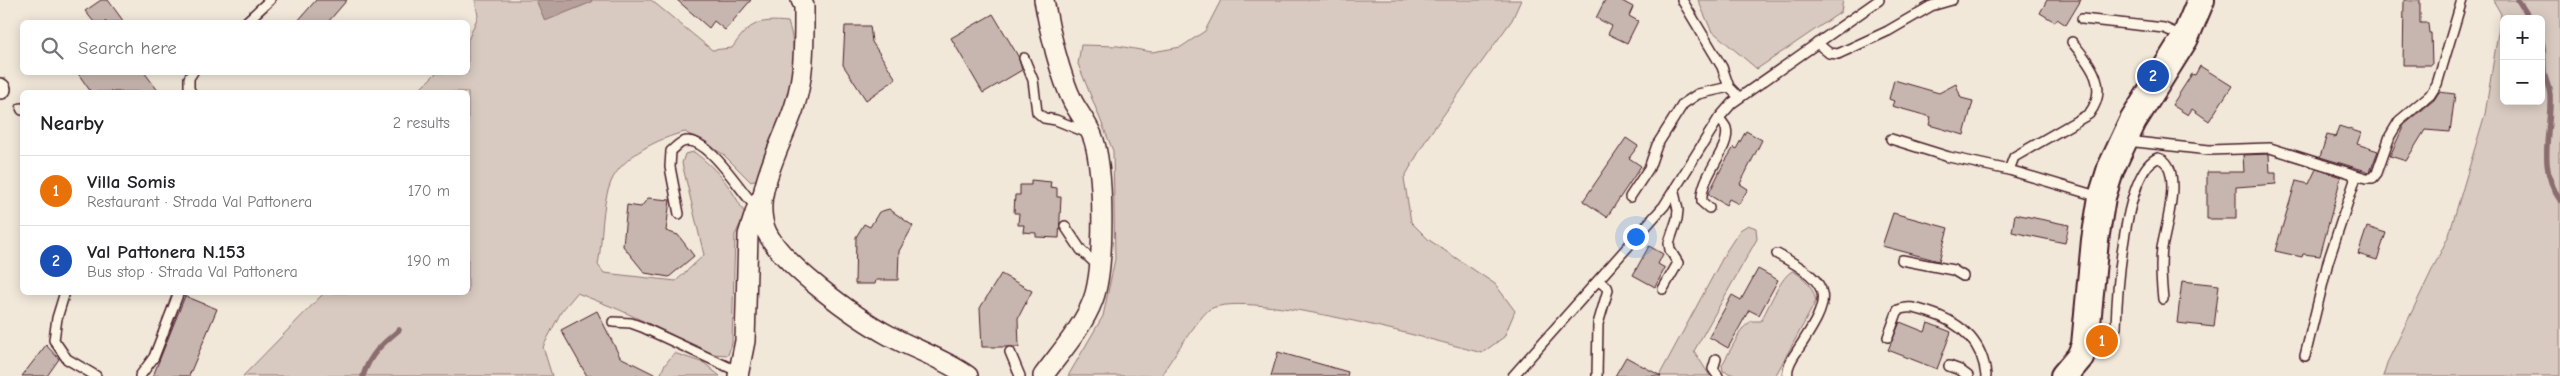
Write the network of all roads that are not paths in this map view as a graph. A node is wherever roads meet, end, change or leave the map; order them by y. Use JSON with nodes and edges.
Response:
{"nodes":[{"id":1,"x":270,"y":0,"type":"edge"},
{"id":2,"x":1044,"y":0,"type":"edge"},
{"id":3,"x":1682,"y":0,"type":"edge"},
{"id":4,"x":1879,"y":0,"type":"edge"},
{"id":5,"x":1952,"y":0,"type":"edge"},
{"id":6,"x":2200,"y":0,"type":"edge"},
{"id":7,"x":2462,"y":0,"type":"edge"},
{"id":8,"x":804,"y":2,"type":"edge"},
{"id":9,"x":2082,"y":18,"type":"dead end"},
{"id":10,"x":248,"y":20,"type":"edge"},
{"id":11,"x":2185,"y":38,"type":"junction"},
{"id":12,"x":2072,"y":42,"type":"dead end"},
{"id":13,"x":1817,"y":43,"type":"junction"},
{"id":14,"x":1024,"y":58,"type":"dead end"},
{"id":15,"x":191,"y":75,"type":"edge"},
{"id":16,"x":1729,"y":87,"type":"junction"},
{"id":17,"x":189,"y":90,"type":"edge"},
{"id":18,"x":1739,"y":97,"type":"junction"},
{"id":19,"x":1719,"y":118,"type":"junction"},
{"id":20,"x":1092,"y":136,"type":"junction"},
{"id":21,"x":1891,"y":139,"type":"dead end"},
{"id":22,"x":2122,"y":141,"type":"junction"},
{"id":23,"x":2010,"y":170,"type":"junction"},
{"id":24,"x":2353,"y":174,"type":"junction"},
{"id":25,"x":1674,"y":192,"type":"junction"},
{"id":26,"x":1630,"y":197,"type":"dead end"},
{"id":27,"x":2102,"y":197,"type":"junction"},
{"id":28,"x":760,"y":199,"type":"junction"},
{"id":29,"x":1709,"y":208,"type":"dead end"},
{"id":30,"x":679,"y":214,"type":"dead end"},
{"id":31,"x":1065,"y":226,"type":"dead end"},
{"id":32,"x":1777,"y":254,"type":"dead end"},
{"id":33,"x":1902,"y":260,"type":"dead end"},
{"id":34,"x":1100,"y":268,"type":"junction"},
{"id":35,"x":1962,"y":276,"type":"dead end"},
{"id":36,"x":1598,"y":281,"type":"junction"},
{"id":37,"x":1664,"y":289,"type":"dead end"},
{"id":38,"x":64,"y":295,"type":"edge"},
{"id":39,"x":178,"y":295,"type":"edge"},
{"id":40,"x":2163,"y":299,"type":"dead end"},
{"id":41,"x":613,"y":322,"type":"dead end"},
{"id":42,"x":1888,"y":337,"type":"dead end"},
{"id":43,"x":1010,"y":352,"type":"dead end"},
{"id":44,"x":2305,"y":356,"type":"dead end"},
{"id":45,"x":1716,"y":359,"type":"dead end"},
{"id":46,"x":1949,"y":366,"type":"dead end"},
{"id":47,"x":2072,"y":366,"type":"edge"},
{"id":48,"x":1522,"y":372,"type":"edge"},
{"id":49,"x":738,"y":374,"type":"edge"},
{"id":50,"x":96,"y":376,"type":"edge"},
{"id":51,"x":140,"y":376,"type":"edge"},
{"id":52,"x":968,"y":376,"type":"edge"},
{"id":53,"x":1020,"y":376,"type":"edge"},
{"id":54,"x":1043,"y":376,"type":"edge"},
{"id":55,"x":1513,"y":376,"type":"edge"},
{"id":56,"x":1597,"y":376,"type":"edge"},
{"id":57,"x":1718,"y":376,"type":"edge"},
{"id":58,"x":1788,"y":376,"type":"edge"},
{"id":59,"x":1968,"y":376,"type":"edge"},
{"id":60,"x":1986,"y":376,"type":"edge"}],
"edges":[{"from":1,"to":10,"type":"lane"},
{"from":2,"to":20,"type":"street"},
{"from":3,"to":16,"type":"lane"},
{"from":4,"to":13,"type":"lane"},
{"from":5,"to":13,"type":"lane"},
{"from":6,"to":11,"type":"street"},
{"from":7,"to":24,"type":"lane"},
{"from":8,"to":28,"type":"street"},
{"from":9,"to":11,"type":"lane"},
{"from":11,"to":22,"type":"street"},
{"from":12,"to":23,"type":"lane"},
{"from":13,"to":18,"type":"lane"},
{"from":14,"to":20,"type":"lane"},
{"from":15,"to":17,"type":"lane"},
{"from":16,"to":18,"type":"lane"},
{"from":16,"to":26,"type":"lane"},
{"from":18,"to":19,"type":"lane"},
{"from":19,"to":25,"type":"lane"},
{"from":19,"to":29,"type":"lane"},
{"from":20,"to":34,"type":"street"},
{"from":21,"to":23,"type":"lane"},
{"from":22,"to":24,"type":"lane"},
{"from":22,"to":27,"type":"street"},
{"from":23,"to":27,"type":"lane"},
{"from":24,"to":44,"type":"lane"},
{"from":25,"to":36,"type":"lane"},
{"from":25,"to":37,"type":"lane"},
{"from":27,"to":47,"type":"street"},
{"from":28,"to":30,"type":"lane"},
{"from":28,"to":49,"type":"street"},
{"from":28,"to":52,"type":"street"},
{"from":31,"to":34,"type":"lane"},
{"from":32,"to":58,"type":"lane"},
{"from":33,"to":35,"type":"lane"},
{"from":34,"to":54,"type":"street"},
{"from":36,"to":48,"type":"lane"},
{"from":36,"to":56,"type":"lane"},
{"from":38,"to":50,"type":"lane"},
{"from":39,"to":51,"type":"lane"},
{"from":40,"to":47,"type":"lane"},
{"from":41,"to":49,"type":"lane"},
{"from":42,"to":60,"type":"lane"},
{"from":43,"to":53,"type":"lane"},
{"from":45,"to":57,"type":"lane"},
{"from":46,"to":59,"type":"lane"},
{"from":48,"to":55,"type":"lane"}]}
